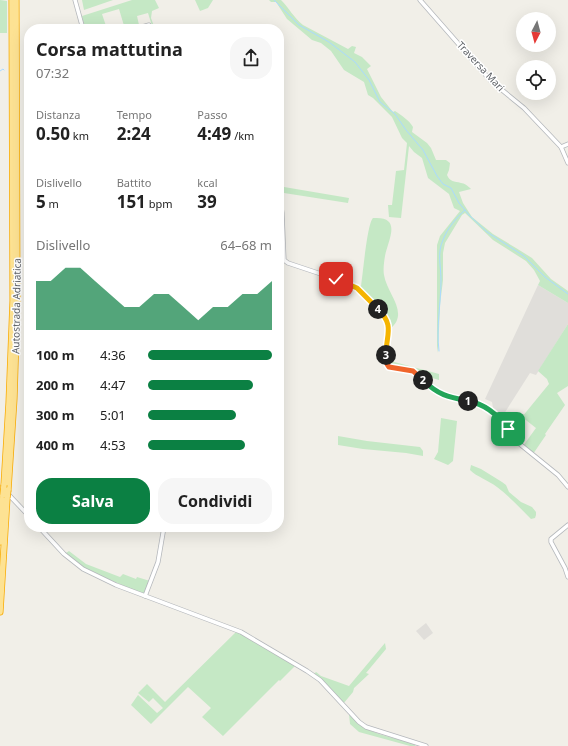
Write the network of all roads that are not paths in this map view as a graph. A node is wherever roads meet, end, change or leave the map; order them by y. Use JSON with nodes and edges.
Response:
{"nodes":[{"id":1,"x":12,"y":0,"type":"edge"},
{"id":2,"x":16,"y":0,"type":"edge"},
{"id":3,"x":75,"y":0,"type":"edge"},
{"id":4,"x":420,"y":0,"type":"edge"},
{"id":5,"x":82,"y":24,"type":"edge"},
{"id":6,"x":568,"y":144,"type":"edge"},
{"id":7,"x":560,"y":147,"type":"junction"},
{"id":8,"x":568,"y":163,"type":"edge"},
{"id":9,"x":284,"y":260,"type":"edge"},
{"id":10,"x":2,"y":485,"type":"edge"},
{"id":11,"x":568,"y":487,"type":"edge"},
{"id":12,"x":5,"y":496,"type":"junction"},
{"id":13,"x":24,"y":510,"type":"edge"},
{"id":14,"x":568,"y":525,"type":"edge"},
{"id":15,"x":44,"y":532,"type":"edge"},
{"id":16,"x":163,"y":532,"type":"edge"},
{"id":17,"x":0,"y":542,"type":"edge"},
{"id":18,"x":568,"y":577,"type":"edge"},
{"id":19,"x":145,"y":596,"type":"junction"},
{"id":20,"x":0,"y":612,"type":"edge"},
{"id":21,"x":426,"y":746,"type":"edge"}],
"edges":[{"from":1,"to":10,"type":"highway","name":"Autostrada Adriatica"},
{"from":2,"to":12,"type":"highway","name":"Autostrada Adriatica","bridge":true},
{"from":3,"to":5,"type":"street"},
{"from":4,"to":7,"type":"street","name":"Traversa Mari"},
{"from":6,"to":7,"type":"street"},
{"from":7,"to":8,"type":"street","name":"Traversa Mari"},
{"from":9,"to":11,"type":"street"},
{"from":10,"to":12,"type":"highway","name":"Autostrada Adriatica","bridge":true},
{"from":10,"to":13,"type":"street"},
{"from":12,"to":17,"type":"highway","name":"Autostrada Adriatica"},
{"from":12,"to":20,"type":"highway","name":"Autostrada Adriatica"},
{"from":14,"to":18,"type":"street"},
{"from":15,"to":19,"type":"street"},
{"from":16,"to":19,"type":"street"},
{"from":19,"to":21,"type":"street"}]}
